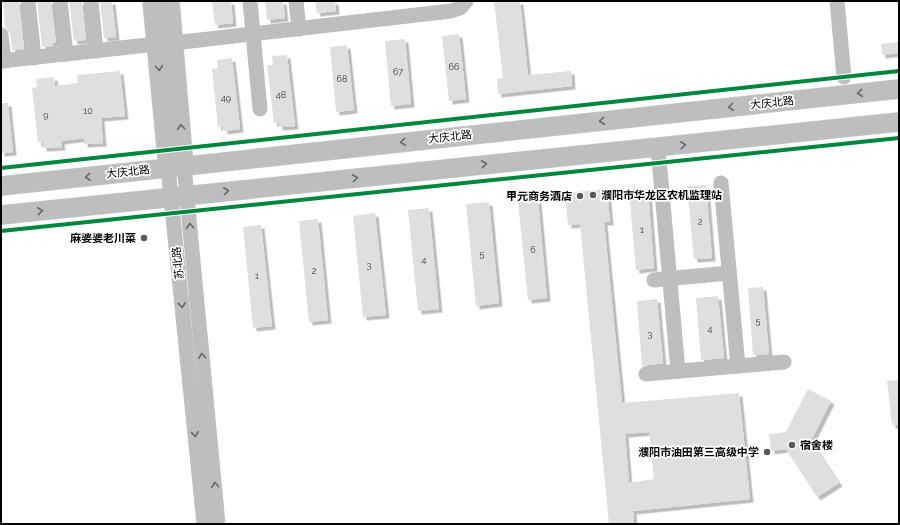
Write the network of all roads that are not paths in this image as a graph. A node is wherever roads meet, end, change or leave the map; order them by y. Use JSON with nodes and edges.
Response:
{"nodes":[{"id":1,"x":28,"y":1,"type":"edge"},
{"id":2,"x":60,"y":1,"type":"edge"},
{"id":3,"x":91,"y":1,"type":"edge"},
{"id":4,"x":152,"y":1,"type":"edge"},
{"id":5,"x":170,"y":1,"type":"edge"},
{"id":6,"x":250,"y":1,"type":"edge"},
{"id":7,"x":296,"y":1,"type":"edge"},
{"id":8,"x":466,"y":1,"type":"edge"},
{"id":9,"x":838,"y":1,"type":"edge"},
{"id":10,"x":299,"y":29,"type":"junction"},
{"id":11,"x":253,"y":34,"type":"junction"},
{"id":12,"x":1,"y":35,"type":"edge"},
{"id":13,"x":165,"y":44,"type":"junction"},
{"id":14,"x":96,"y":51,"type":"junction"},
{"id":15,"x":66,"y":54,"type":"junction"},
{"id":16,"x":34,"y":58,"type":"junction"},
{"id":17,"x":2,"y":61,"type":"edge"},
{"id":18,"x":844,"y":77,"type":"dead end"},
{"id":19,"x":899,"y":89,"type":"edge"},
{"id":20,"x":260,"y":109,"type":"dead end"},
{"id":21,"x":899,"y":122,"type":"edge"},
{"id":22,"x":658,"y":148,"type":"junction"},
{"id":23,"x":176,"y":167,"type":"junction"},
{"id":24,"x":722,"y":183,"type":"dead end"},
{"id":25,"x":1,"y":186,"type":"edge"},
{"id":26,"x":179,"y":196,"type":"junction"},
{"id":27,"x":1,"y":215,"type":"edge"},
{"id":28,"x":730,"y":273,"type":"junction"},
{"id":29,"x":670,"y":279,"type":"junction"},
{"id":30,"x":654,"y":280,"type":"dead end"},
{"id":31,"x":784,"y":362,"type":"dead end"},
{"id":32,"x":738,"y":366,"type":"junction"},
{"id":33,"x":678,"y":371,"type":"junction"},
{"id":34,"x":646,"y":374,"type":"dead end"},
{"id":35,"x":204,"y":524,"type":"edge"},
{"id":36,"x":218,"y":524,"type":"edge"}],
"edges":[{"from":1,"to":16,"type":"street"},
{"from":2,"to":15,"type":"street"},
{"from":3,"to":14,"type":"street"},
{"from":4,"to":13,"type":"main road","name":"苏北路"},
{"from":5,"to":13,"type":"main road","name":"苏北路"},
{"from":6,"to":11,"type":"street"},
{"from":7,"to":10,"type":"street"},
{"from":8,"to":10,"type":"street"},
{"from":9,"to":18,"type":"street"},
{"from":10,"to":11,"type":"street"},
{"from":11,"to":13,"type":"street"},
{"from":11,"to":20,"type":"street"},
{"from":12,"to":17,"type":"street"},
{"from":13,"to":14,"type":"street"},
{"from":13,"to":23,"type":"main road","name":"苏北路"},
{"from":14,"to":15,"type":"street"},
{"from":15,"to":16,"type":"street"},
{"from":16,"to":17,"type":"street"},
{"from":19,"to":23,"type":"main road","name":"大庆北路","one_way":true},
{"from":22,"to":21,"type":"main road","one_way":true},
{"from":26,"to":22,"type":"main road","one_way":true},
{"from":22,"to":29,"type":"street"},
{"from":23,"to":25,"type":"main road","name":"大庆北路","one_way":true},
{"from":23,"to":26,"type":"street","name":"苏北路"},
{"from":24,"to":28,"type":"street"},
{"from":27,"to":26,"type":"main road","one_way":true},
{"from":26,"to":35,"type":"street","name":"苏北路","one_way":true},
{"from":36,"to":26,"type":"street","name":"苏北路","one_way":true},
{"from":28,"to":29,"type":"street"},
{"from":28,"to":32,"type":"street"},
{"from":29,"to":30,"type":"street"},
{"from":29,"to":33,"type":"street"},
{"from":31,"to":32,"type":"street"},
{"from":32,"to":33,"type":"street"},
{"from":33,"to":34,"type":"street"}]}
